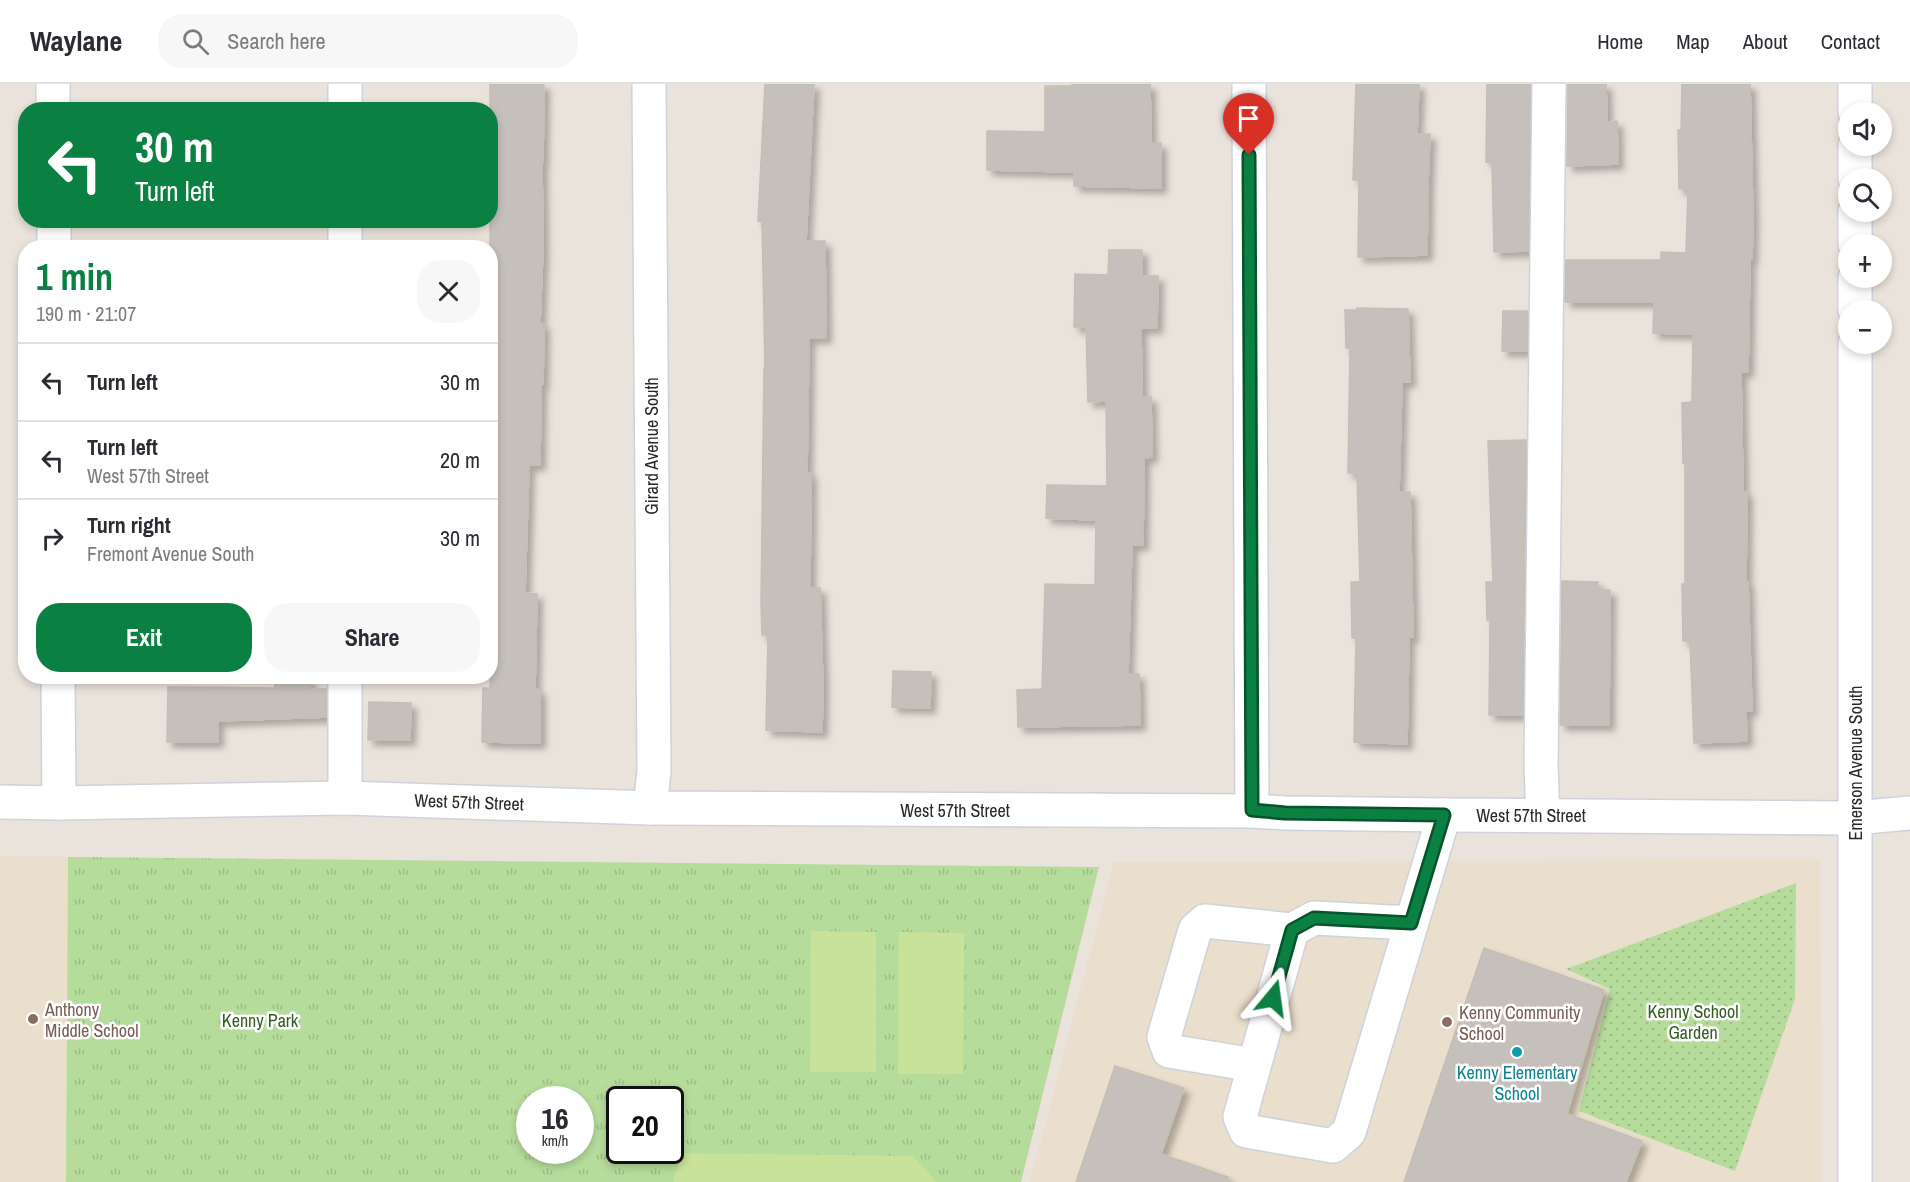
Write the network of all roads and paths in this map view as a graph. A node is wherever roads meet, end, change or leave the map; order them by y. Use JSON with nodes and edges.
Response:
{"nodes":[{"id":1,"x":53,"y":84,"type":"edge"},
{"id":2,"x":345,"y":84,"type":"edge"},
{"id":3,"x":649,"y":84,"type":"edge"},
{"id":4,"x":1249,"y":84,"type":"edge"},
{"id":5,"x":1549,"y":84,"type":"edge"},
{"id":6,"x":1855,"y":84,"type":"edge"},
{"id":7,"x":53,"y":102,"type":"edge"},
{"id":8,"x":345,"y":102,"type":"edge"},
{"id":9,"x":1855,"y":102,"type":"edge"},
{"id":10,"x":1855,"y":354,"type":"edge"},
{"id":11,"x":58,"y":684,"type":"edge"},
{"id":12,"x":345,"y":684,"type":"edge"},
{"id":13,"x":345,"y":798,"type":"junction"},
{"id":14,"x":0,"y":802,"type":"edge"},
{"id":15,"x":59,"y":803,"type":"junction"},
{"id":16,"x":650,"y":808,"type":"junction"},
{"id":17,"x":1252,"y":810,"type":"junction"},
{"id":18,"x":1910,"y":813,"type":"edge"},
{"id":19,"x":1444,"y":815,"type":"junction"},
{"id":20,"x":1543,"y":815,"type":"junction"},
{"id":21,"x":1855,"y":818,"type":"junction"},
{"id":22,"x":1411,"y":923,"type":"junction"},
{"id":23,"x":1292,"y":930,"type":"junction"},
{"id":24,"x":1254,"y":1065,"type":"junction"},
{"id":25,"x":1855,"y":1182,"type":"edge"}],
"edges":[{"from":1,"to":7,"type":"street"},
{"from":2,"to":8,"type":"street"},
{"from":3,"to":16,"type":"street","name":"Girard Avenue South"},
{"from":4,"to":17,"type":"street"},
{"from":5,"to":20,"type":"street"},
{"from":6,"to":9,"type":"street"},
{"from":10,"to":21,"type":"street","name":"Emerson Avenue South"},
{"from":11,"to":15,"type":"street"},
{"from":12,"to":13,"type":"street"},
{"from":13,"to":15,"type":"street","name":"West 57th Street"},
{"from":13,"to":16,"type":"street","name":"West 57th Street"},
{"from":14,"to":15,"type":"street","name":"West 57th Street"},
{"from":16,"to":17,"type":"street","name":"West 57th Street"},
{"from":17,"to":19,"type":"street","name":"West 57th Street"},
{"from":18,"to":21,"type":"street","name":"West 57th Street"},
{"from":19,"to":20,"type":"street","name":"West 57th Street"},
{"from":19,"to":22,"type":"street"},
{"from":20,"to":21,"type":"street","name":"West 57th Street"},
{"from":21,"to":25,"type":"street","name":"Emerson Avenue South"},
{"from":22,"to":23,"type":"street"},
{"from":22,"to":24,"type":"street"},
{"from":23,"to":24,"type":"street"},
{"from":23,"to":24,"type":"street"}]}
